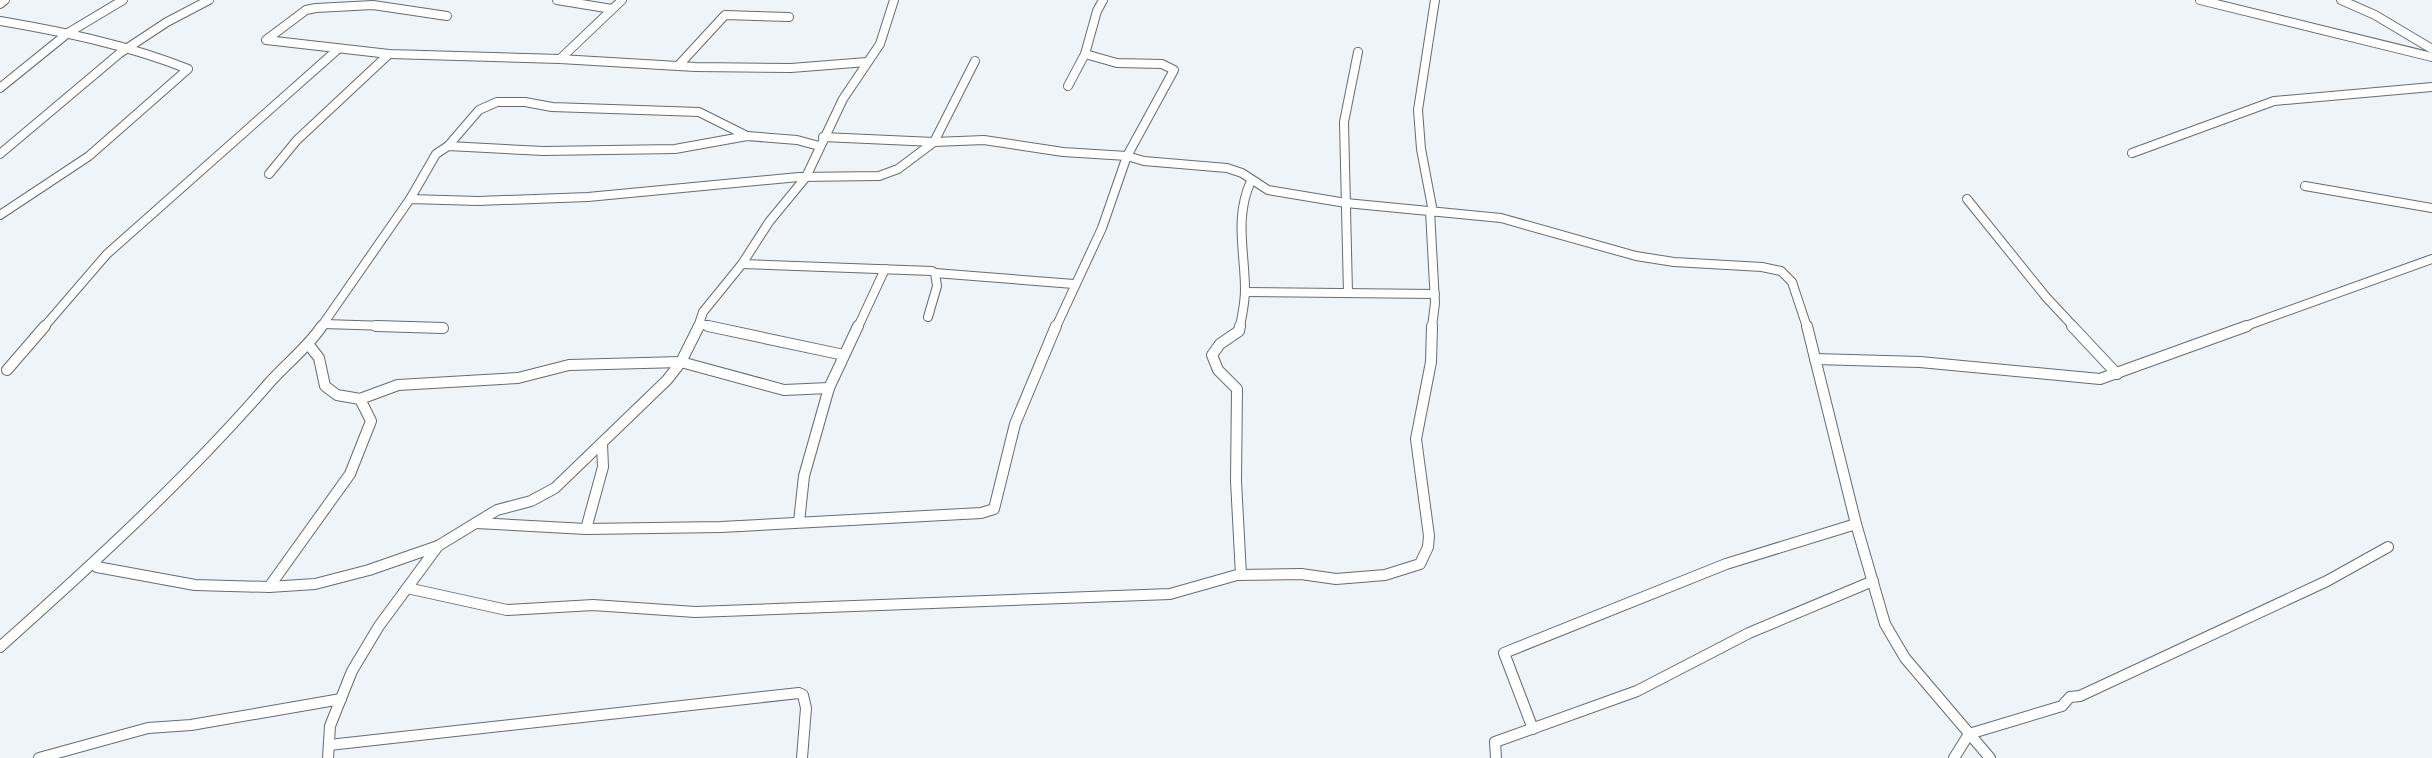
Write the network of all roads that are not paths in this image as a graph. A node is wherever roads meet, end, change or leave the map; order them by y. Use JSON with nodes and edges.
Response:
{"nodes":[{"id":1,"x":5,"y":0,"type":"edge"},
{"id":2,"x":123,"y":0,"type":"edge"},
{"id":3,"x":209,"y":0,"type":"edge"},
{"id":4,"x":557,"y":0,"type":"edge"},
{"id":5,"x":622,"y":0,"type":"edge"},
{"id":6,"x":894,"y":0,"type":"edge"},
{"id":7,"x":1103,"y":0,"type":"edge"},
{"id":8,"x":1435,"y":0,"type":"edge"},
{"id":9,"x":2200,"y":0,"type":"edge"},
{"id":10,"x":2341,"y":0,"type":"edge"},
{"id":11,"x":0,"y":4,"type":"edge"},
{"id":12,"x":612,"y":9,"type":"junction"},
{"id":13,"x":447,"y":16,"type":"dead end"},
{"id":14,"x":789,"y":17,"type":"dead end"},
{"id":15,"x":1,"y":22,"type":"edge"},
{"id":16,"x":68,"y":33,"type":"junction"},
{"id":17,"x":125,"y":49,"type":"junction"},
{"id":18,"x":2432,"y":49,"type":"edge"},
{"id":19,"x":337,"y":50,"type":"junction"},
{"id":20,"x":1358,"y":52,"type":"dead end"},
{"id":21,"x":389,"y":54,"type":"junction"},
{"id":22,"x":1085,"y":54,"type":"junction"},
{"id":23,"x":2432,"y":57,"type":"edge"},
{"id":24,"x":560,"y":59,"type":"junction"},
{"id":25,"x":975,"y":61,"type":"dead end"},
{"id":26,"x":867,"y":62,"type":"junction"},
{"id":27,"x":678,"y":66,"type":"junction"},
{"id":28,"x":1068,"y":86,"type":"dead end"},
{"id":29,"x":2432,"y":87,"type":"edge"},
{"id":30,"x":0,"y":88,"type":"edge"},
{"id":31,"x":747,"y":136,"type":"junction"},
{"id":32,"x":821,"y":141,"type":"junction"},
{"id":33,"x":934,"y":142,"type":"junction"},
{"id":34,"x":448,"y":146,"type":"junction"},
{"id":35,"x":2132,"y":153,"type":"dead end"},
{"id":36,"x":0,"y":154,"type":"edge"},
{"id":37,"x":1127,"y":156,"type":"junction"},
{"id":38,"x":269,"y":174,"type":"dead end"},
{"id":39,"x":806,"y":177,"type":"junction"},
{"id":40,"x":1251,"y":181,"type":"junction"},
{"id":41,"x":2305,"y":186,"type":"dead end"},
{"id":42,"x":410,"y":199,"type":"junction"},
{"id":43,"x":1967,"y":199,"type":"dead end"},
{"id":44,"x":1346,"y":203,"type":"junction"},
{"id":45,"x":2432,"y":208,"type":"edge"},
{"id":46,"x":1432,"y":212,"type":"junction"},
{"id":47,"x":0,"y":215,"type":"edge"},
{"id":48,"x":2432,"y":259,"type":"edge"},
{"id":49,"x":742,"y":264,"type":"junction"},
{"id":50,"x":885,"y":269,"type":"junction"},
{"id":51,"x":935,"y":273,"type":"junction"},
{"id":52,"x":1074,"y":284,"type":"junction"},
{"id":53,"x":1245,"y":292,"type":"junction"},
{"id":54,"x":1348,"y":293,"type":"junction"},
{"id":55,"x":1435,"y":294,"type":"junction"},
{"id":56,"x":928,"y":317,"type":"dead end"},
{"id":57,"x":324,"y":324,"type":"junction"},
{"id":58,"x":700,"y":324,"type":"junction"},
{"id":59,"x":443,"y":328,"type":"dead end"},
{"id":60,"x":309,"y":345,"type":"junction"},
{"id":61,"x":844,"y":355,"type":"junction"},
{"id":62,"x":1815,"y":359,"type":"junction"},
{"id":63,"x":681,"y":362,"type":"junction"},
{"id":64,"x":8,"y":370,"type":"dead end"},
{"id":65,"x":2117,"y":374,"type":"junction"},
{"id":66,"x":829,"y":388,"type":"junction"},
{"id":67,"x":360,"y":399,"type":"junction"},
{"id":68,"x":602,"y":444,"type":"junction"},
{"id":69,"x":799,"y":522,"type":"junction"},
{"id":70,"x":476,"y":523,"type":"junction"},
{"id":71,"x":1856,"y":524,"type":"junction"},
{"id":72,"x":586,"y":529,"type":"junction"},
{"id":73,"x":438,"y":546,"type":"junction"},
{"id":74,"x":2388,"y":547,"type":"dead end"},
{"id":75,"x":96,"y":562,"type":"junction"},
{"id":76,"x":1242,"y":575,"type":"junction"},
{"id":77,"x":1873,"y":581,"type":"junction"},
{"id":78,"x":269,"y":587,"type":"junction"},
{"id":79,"x":408,"y":588,"type":"junction"},
{"id":80,"x":0,"y":647,"type":"edge"},
{"id":81,"x":341,"y":699,"type":"junction"},
{"id":82,"x":1533,"y":729,"type":"junction"},
{"id":83,"x":1969,"y":734,"type":"junction"},
{"id":84,"x":329,"y":745,"type":"junction"},
{"id":85,"x":39,"y":758,"type":"edge"},
{"id":86,"x":328,"y":758,"type":"edge"},
{"id":87,"x":802,"y":758,"type":"edge"},
{"id":88,"x":1496,"y":758,"type":"edge"},
{"id":89,"x":1954,"y":758,"type":"edge"},
{"id":90,"x":1990,"y":758,"type":"edge"}],
"edges":[{"from":1,"to":11,"type":"street"},
{"from":2,"to":16,"type":"street"},
{"from":3,"to":17,"type":"street"},
{"from":4,"to":12,"type":"street"},
{"from":5,"to":12,"type":"street"},
{"from":6,"to":26,"type":"street"},
{"from":7,"to":22,"type":"street"},
{"from":8,"to":46,"type":"street"},
{"from":9,"to":23,"type":"street"},
{"from":10,"to":18,"type":"street"},
{"from":12,"to":24,"type":"street"},
{"from":13,"to":19,"type":"street"},
{"from":14,"to":27,"type":"street"},
{"from":15,"to":16,"type":"street"},
{"from":16,"to":17,"type":"street"},
{"from":16,"to":30,"type":"street"},
{"from":17,"to":36,"type":"street"},
{"from":17,"to":47,"type":"street"},
{"from":19,"to":21,"type":"street"},
{"from":19,"to":64,"type":"street"},
{"from":20,"to":44,"type":"street"},
{"from":21,"to":24,"type":"street"},
{"from":21,"to":38,"type":"street"},
{"from":22,"to":28,"type":"street"},
{"from":22,"to":37,"type":"street"},
{"from":24,"to":27,"type":"street"},
{"from":25,"to":33,"type":"street"},
{"from":26,"to":27,"type":"street"},
{"from":26,"to":32,"type":"street"},
{"from":29,"to":35,"type":"street"},
{"from":31,"to":32,"type":"street"},
{"from":31,"to":34,"type":"street"},
{"from":31,"to":34,"type":"street"},
{"from":32,"to":33,"type":"street"},
{"from":32,"to":39,"type":"street"},
{"from":33,"to":37,"type":"street"},
{"from":33,"to":39,"type":"street"},
{"from":34,"to":42,"type":"street"},
{"from":37,"to":40,"type":"street"},
{"from":37,"to":52,"type":"street"},
{"from":39,"to":42,"type":"street"},
{"from":39,"to":49,"type":"street"},
{"from":40,"to":44,"type":"street"},
{"from":40,"to":53,"type":"street"},
{"from":41,"to":45,"type":"street"},
{"from":42,"to":57,"type":"street"},
{"from":43,"to":65,"type":"street"},
{"from":44,"to":46,"type":"street"},
{"from":44,"to":54,"type":"street"},
{"from":46,"to":55,"type":"street"},
{"from":46,"to":62,"type":"street"},
{"from":48,"to":65,"type":"street"},
{"from":49,"to":50,"type":"street"},
{"from":49,"to":58,"type":"street"},
{"from":50,"to":51,"type":"street"},
{"from":50,"to":61,"type":"street"},
{"from":51,"to":52,"type":"street"},
{"from":51,"to":56,"type":"street"},
{"from":52,"to":69,"type":"street"},
{"from":53,"to":54,"type":"street"},
{"from":53,"to":76,"type":"street"},
{"from":54,"to":55,"type":"street"},
{"from":55,"to":76,"type":"street"},
{"from":57,"to":59,"type":"street"},
{"from":57,"to":60,"type":"street"},
{"from":58,"to":61,"type":"street"},
{"from":58,"to":63,"type":"street"},
{"from":60,"to":67,"type":"street"},
{"from":60,"to":75,"type":"street"},
{"from":61,"to":66,"type":"street"},
{"from":62,"to":65,"type":"street"},
{"from":62,"to":71,"type":"street"},
{"from":63,"to":66,"type":"street"},
{"from":63,"to":67,"type":"street"},
{"from":63,"to":68,"type":"street"},
{"from":66,"to":69,"type":"street"},
{"from":67,"to":78,"type":"street"},
{"from":68,"to":70,"type":"street"},
{"from":68,"to":72,"type":"street"},
{"from":69,"to":72,"type":"street"},
{"from":70,"to":72,"type":"street"},
{"from":70,"to":73,"type":"street"},
{"from":71,"to":77,"type":"street"},
{"from":71,"to":82,"type":"street"},
{"from":73,"to":78,"type":"street"},
{"from":73,"to":79,"type":"street"},
{"from":74,"to":83,"type":"street"},
{"from":75,"to":78,"type":"street"},
{"from":75,"to":80,"type":"street"},
{"from":76,"to":79,"type":"street"},
{"from":77,"to":82,"type":"street"},
{"from":77,"to":83,"type":"street"},
{"from":79,"to":81,"type":"street"},
{"from":81,"to":84,"type":"street"},
{"from":81,"to":85,"type":"street"},
{"from":82,"to":88,"type":"street"},
{"from":83,"to":89,"type":"street"},
{"from":83,"to":90,"type":"street"},
{"from":84,"to":86,"type":"street"},
{"from":84,"to":87,"type":"street"}]}
